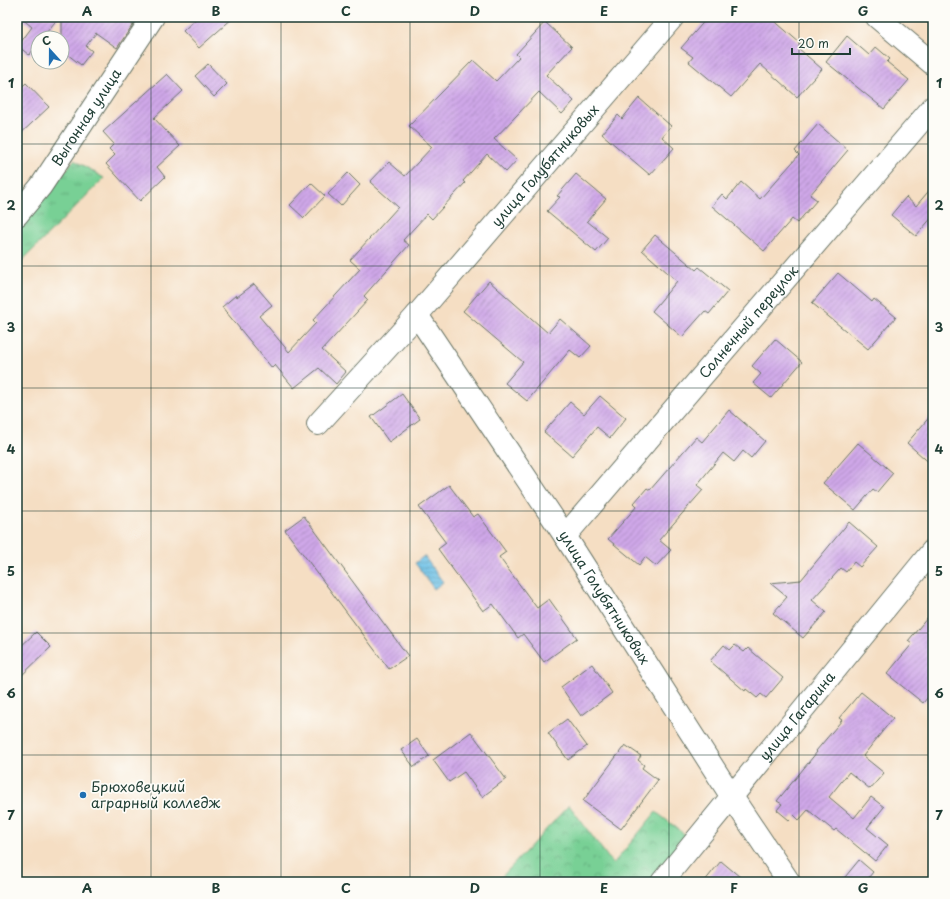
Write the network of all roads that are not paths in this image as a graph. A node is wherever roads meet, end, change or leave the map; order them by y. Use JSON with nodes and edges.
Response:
{"nodes":[{"id":1,"x":153,"y":17,"type":"edge"},
{"id":2,"x":673,"y":17,"type":"edge"},
{"id":3,"x":877,"y":17,"type":"edge"},
{"id":4,"x":933,"y":64,"type":"edge"},
{"id":5,"x":933,"y":107,"type":"edge"},
{"id":6,"x":17,"y":215,"type":"edge"},
{"id":7,"x":417,"y":315,"type":"junction"},
{"id":8,"x":318,"y":424,"type":"dead end"},
{"id":9,"x":565,"y":536,"type":"junction"},
{"id":10,"x":933,"y":550,"type":"edge"},
{"id":11,"x":732,"y":797,"type":"junction"},
{"id":12,"x":662,"y":882,"type":"edge"},
{"id":13,"x":789,"y":882,"type":"edge"}],
"edges":[{"from":1,"to":6,"type":"street","name":"Выгонная улица"},
{"from":2,"to":7,"type":"street","name":"улица Голубятниковых"},
{"from":3,"to":4,"type":"street"},
{"from":5,"to":9,"type":"street","name":"Солнечный переулок"},
{"from":7,"to":8,"type":"street","name":"улица Голубятниковых"},
{"from":7,"to":9,"type":"street","name":"улица Голубятниковых"},
{"from":9,"to":11,"type":"street","name":"улица Голубятниковых"},
{"from":10,"to":11,"type":"street","name":"улица Гагарина"},
{"from":11,"to":12,"type":"street","name":"улица Гагарина"},
{"from":11,"to":13,"type":"street","name":"улица Голубятниковых"}]}
